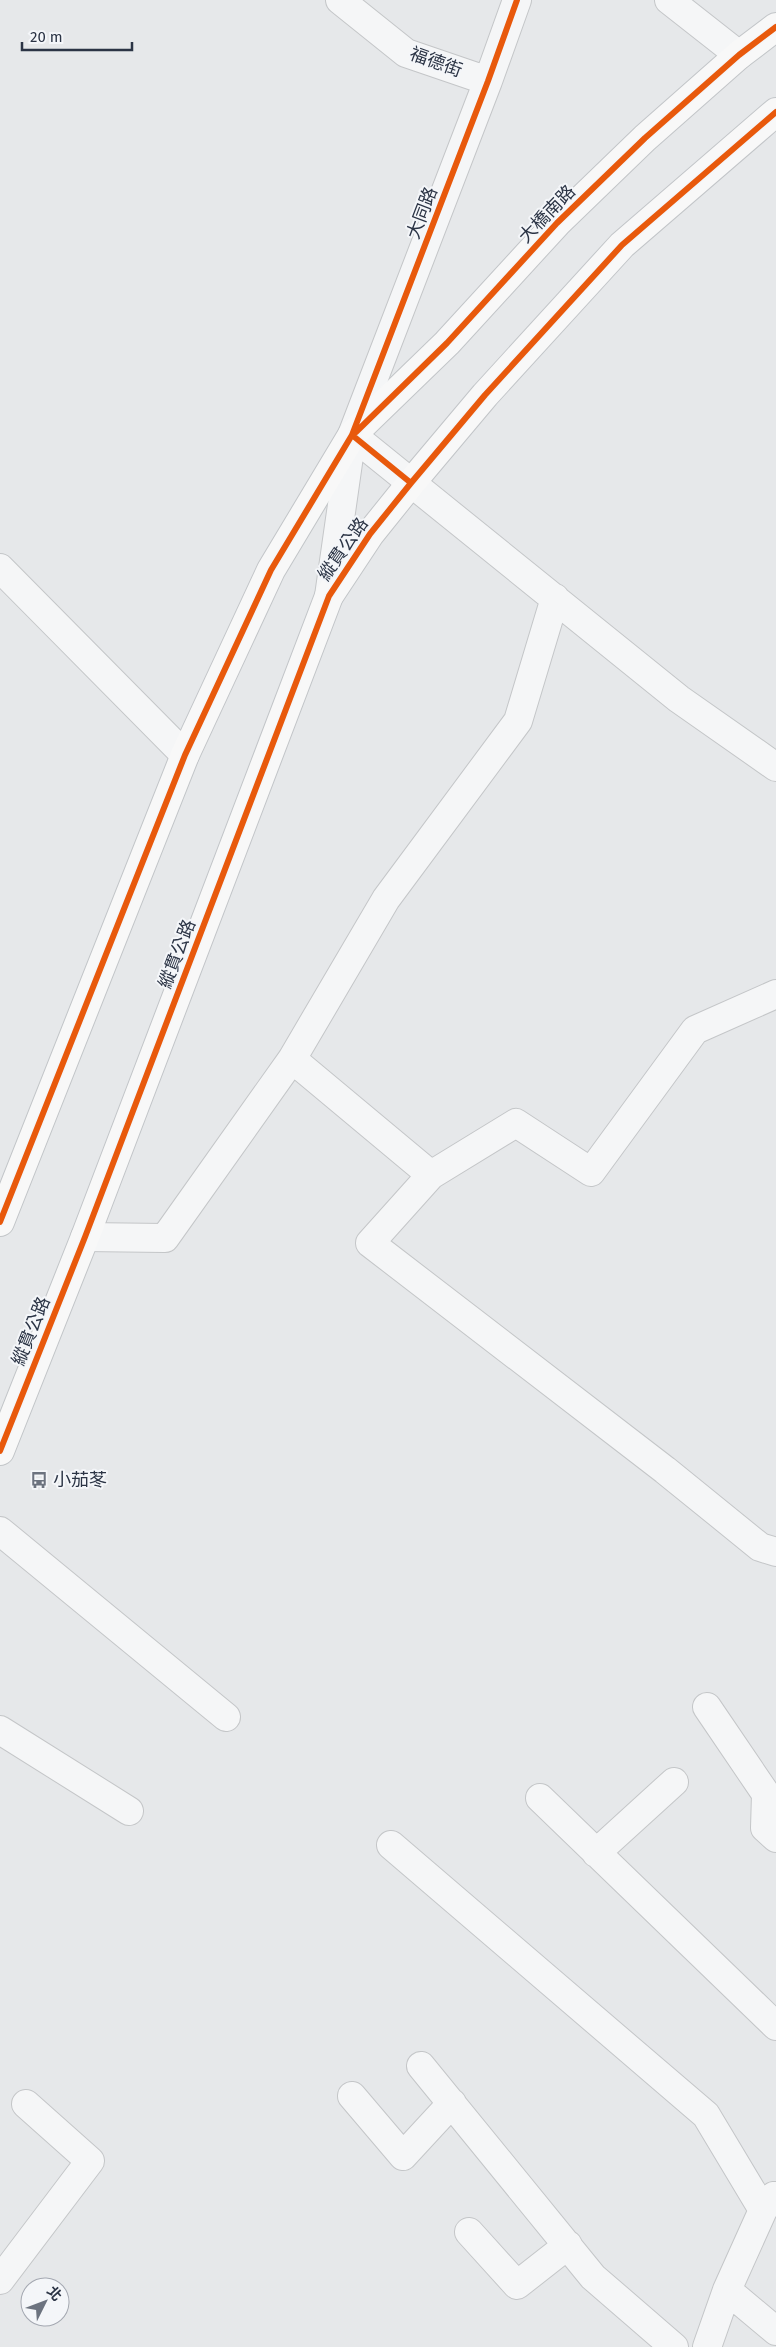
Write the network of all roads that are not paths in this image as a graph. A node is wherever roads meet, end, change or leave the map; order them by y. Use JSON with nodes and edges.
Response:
{"nodes":[{"id":1,"x":340,"y":0,"type":"edge"},
{"id":2,"x":517,"y":0,"type":"edge"},
{"id":3,"x":669,"y":0,"type":"edge"},
{"id":4,"x":776,"y":27,"type":"edge"},
{"id":5,"x":739,"y":55,"type":"junction"},
{"id":6,"x":488,"y":81,"type":"junction"},
{"id":7,"x":776,"y":112,"type":"edge"},
{"id":8,"x":352,"y":435,"type":"junction"},
{"id":9,"x":411,"y":483,"type":"junction"},
{"id":10,"x":0,"y":568,"type":"edge"},
{"id":11,"x":330,"y":596,"type":"junction"},
{"id":12,"x":555,"y":598,"type":"junction"},
{"id":13,"x":185,"y":754,"type":"junction"},
{"id":14,"x":776,"y":767,"type":"edge"},
{"id":15,"x":776,"y":994,"type":"edge"},
{"id":16,"x":292,"y":1059,"type":"junction"},
{"id":17,"x":431,"y":1175,"type":"junction"},
{"id":18,"x":0,"y":1222,"type":"edge"},
{"id":19,"x":85,"y":1237,"type":"junction"},
{"id":20,"x":0,"y":1451,"type":"edge"},
{"id":21,"x":0,"y":1531,"type":"edge"},
{"id":22,"x":776,"y":1552,"type":"edge"},
{"id":23,"x":707,"y":1707,"type":"dead end"},
{"id":24,"x":226,"y":1717,"type":"dead end"},
{"id":25,"x":0,"y":1730,"type":"edge"},
{"id":26,"x":674,"y":1782,"type":"dead end"},
{"id":27,"x":540,"y":1798,"type":"dead end"},
{"id":28,"x":129,"y":1811,"type":"dead end"},
{"id":29,"x":776,"y":1838,"type":"edge"},
{"id":30,"x":391,"y":1845,"type":"dead end"},
{"id":31,"x":596,"y":1853,"type":"junction"},
{"id":32,"x":776,"y":2026,"type":"edge"},
{"id":33,"x":422,"y":2066,"type":"dead end"},
{"id":34,"x":352,"y":2096,"type":"dead end"},
{"id":35,"x":452,"y":2103,"type":"junction"},
{"id":36,"x":26,"y":2104,"type":"dead end"},
{"id":37,"x":769,"y":2202,"type":"edge"},
{"id":38,"x":469,"y":2232,"type":"dead end"},
{"id":39,"x":568,"y":2245,"type":"junction"},
{"id":40,"x":0,"y":2280,"type":"edge"},
{"id":41,"x":728,"y":2290,"type":"junction"},
{"id":42,"x":776,"y":2331,"type":"edge"},
{"id":43,"x":674,"y":2347,"type":"edge"},
{"id":44,"x":707,"y":2347,"type":"edge"}],
"edges":[{"from":1,"to":6,"type":"street","name":"福德街"},
{"from":2,"to":6,"type":"street","name":"大同路"},
{"from":3,"to":5,"type":"street"},
{"from":4,"to":5,"type":"main road","name":"大橋南路"},
{"from":5,"to":8,"type":"main road","name":"大橋南路"},
{"from":6,"to":8,"type":"street","name":"大同路"},
{"from":7,"to":9,"type":"main road"},
{"from":8,"to":9,"type":"street"},
{"from":8,"to":11,"type":"street","name":"大同路"},
{"from":8,"to":13,"type":"main road"},
{"from":9,"to":11,"type":"main road","name":"縱貫公路"},
{"from":9,"to":12,"type":"street"},
{"from":10,"to":13,"type":"street"},
{"from":11,"to":19,"type":"main road","name":"縱貫公路"},
{"from":12,"to":14,"type":"street"},
{"from":12,"to":16,"type":"street"},
{"from":13,"to":18,"type":"main road"},
{"from":15,"to":17,"type":"street"},
{"from":16,"to":17,"type":"street"},
{"from":16,"to":19,"type":"street"},
{"from":17,"to":22,"type":"street"},
{"from":19,"to":20,"type":"main road","name":"縱貫公路"},
{"from":21,"to":24,"type":"street"},
{"from":23,"to":29,"type":"street"},
{"from":25,"to":28,"type":"street"},
{"from":26,"to":31,"type":"street"},
{"from":27,"to":31,"type":"street"},
{"from":30,"to":37,"type":"street"},
{"from":31,"to":32,"type":"street"},
{"from":33,"to":35,"type":"street"},
{"from":34,"to":35,"type":"street"},
{"from":35,"to":39,"type":"street"},
{"from":36,"to":40,"type":"street"},
{"from":37,"to":41,"type":"street"},
{"from":38,"to":39,"type":"street"},
{"from":39,"to":43,"type":"street"},
{"from":41,"to":42,"type":"street"},
{"from":41,"to":44,"type":"street"}]}
